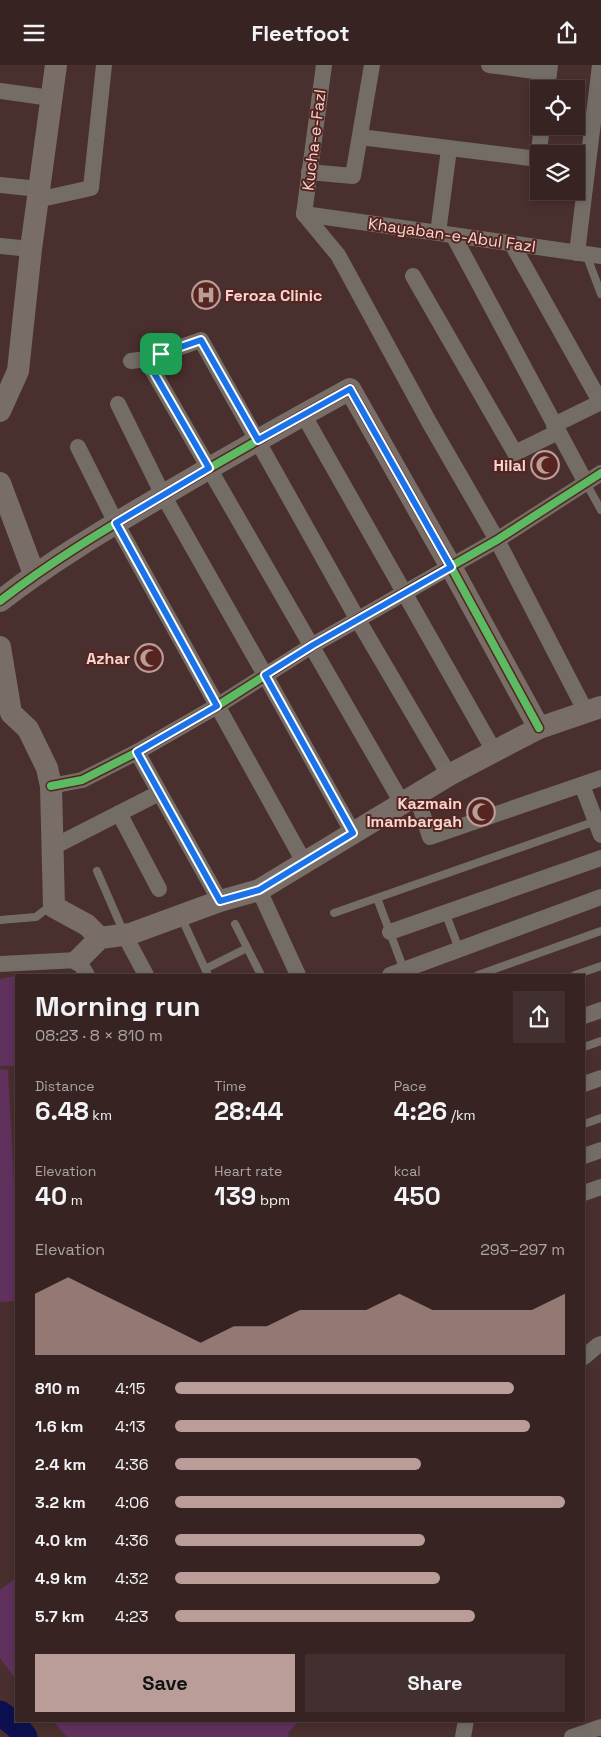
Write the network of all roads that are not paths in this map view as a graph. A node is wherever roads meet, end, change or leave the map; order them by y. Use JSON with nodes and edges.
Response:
{"nodes":[{"id":1,"x":56,"y":65,"type":"edge"},
{"id":2,"x":104,"y":65,"type":"edge"},
{"id":3,"x":324,"y":65,"type":"edge"},
{"id":4,"x":372,"y":65,"type":"edge"},
{"id":5,"x":489,"y":65,"type":"edge"},
{"id":6,"x":600,"y":75,"type":"edge"},
{"id":7,"x":548,"y":76,"type":"edge"},
{"id":8,"x":0,"y":91,"type":"edge"},
{"id":9,"x":51,"y":97,"type":"junction"},
{"id":10,"x":541,"y":135,"type":"edge"},
{"id":11,"x":360,"y":137,"type":"junction"},
{"id":12,"x":449,"y":149,"type":"junction"},
{"id":13,"x":309,"y":173,"type":"junction"},
{"id":14,"x":0,"y":185,"type":"edge"},
{"id":15,"x":38,"y":195,"type":"junction"},
{"id":16,"x":304,"y":214,"type":"junction"},
{"id":17,"x":445,"y":234,"type":"junction"},
{"id":18,"x":512,"y":244,"type":"junction"},
{"id":19,"x":0,"y":246,"type":"edge"},
{"id":20,"x":31,"y":249,"type":"junction"},
{"id":21,"x":588,"y":254,"type":"edge"},
{"id":22,"x":413,"y":276,"type":"dead end"},
{"id":23,"x":601,"y":294,"type":"edge"},
{"id":24,"x":601,"y":402,"type":"edge"},
{"id":25,"x":118,"y":404,"type":"dead end"},
{"id":26,"x":0,"y":411,"type":"edge"},
{"id":27,"x":303,"y":415,"type":"junction"},
{"id":28,"x":556,"y":428,"type":"junction"},
{"id":29,"x":258,"y":440,"type":"junction"},
{"id":30,"x":78,"y":447,"type":"dead end"},
{"id":31,"x":209,"y":468,"type":"junction"},
{"id":32,"x":601,"y":473,"type":"edge"},
{"id":33,"x":0,"y":483,"type":"edge"},
{"id":34,"x":586,"y":483,"type":"junction"},
{"id":35,"x":163,"y":495,"type":"junction"},
{"id":36,"x":601,"y":510,"type":"edge"},
{"id":37,"x":116,"y":523,"type":"junction"},
{"id":38,"x":497,"y":540,"type":"junction"},
{"id":39,"x":451,"y":567,"type":"junction"},
{"id":40,"x":34,"y":574,"type":"junction"},
{"id":41,"x":404,"y":593,"type":"junction"},
{"id":42,"x":0,"y":601,"type":"edge"},
{"id":43,"x":358,"y":620,"type":"junction"},
{"id":44,"x":313,"y":645,"type":"junction"},
{"id":45,"x":0,"y":647,"type":"edge"},
{"id":46,"x":265,"y":675,"type":"junction"},
{"id":47,"x":217,"y":706,"type":"junction"},
{"id":48,"x":593,"y":710,"type":"edge"},
{"id":49,"x":8,"y":718,"type":"edge"},
{"id":50,"x":539,"y":728,"type":"junction"},
{"id":51,"x":494,"y":751,"type":"junction"},
{"id":52,"x":137,"y":752,"type":"junction"},
{"id":53,"x":449,"y":775,"type":"junction"},
{"id":54,"x":601,"y":778,"type":"edge"},
{"id":55,"x":582,"y":785,"type":"junction"},
{"id":56,"x":51,"y":786,"type":"junction"},
{"id":57,"x":160,"y":793,"type":"junction"},
{"id":58,"x":409,"y":799,"type":"junction"},
{"id":59,"x":119,"y":813,"type":"junction"},
{"id":60,"x":598,"y":827,"type":"edge"},
{"id":61,"x":353,"y":833,"type":"junction"},
{"id":62,"x":52,"y":848,"type":"junction"},
{"id":63,"x":601,"y":858,"type":"edge"},
{"id":64,"x":304,"y":863,"type":"junction"},
{"id":65,"x":97,"y":871,"type":"dead end"},
{"id":66,"x":159,"y":889,"type":"dead end"},
{"id":67,"x":259,"y":890,"type":"junction"},
{"id":68,"x":601,"y":897,"type":"edge"},
{"id":69,"x":377,"y":898,"type":"junction"},
{"id":70,"x":220,"y":901,"type":"junction"},
{"id":71,"x":54,"y":903,"type":"junction"},
{"id":72,"x":445,"y":911,"type":"junction"},
{"id":73,"x":334,"y":913,"type":"dead end"},
{"id":74,"x":180,"y":915,"type":"junction"},
{"id":75,"x":0,"y":920,"type":"edge"},
{"id":76,"x":235,"y":924,"type":"dead end"},
{"id":77,"x":601,"y":931,"type":"edge"},
{"id":78,"x":390,"y":932,"type":"junction"},
{"id":79,"x":124,"y":934,"type":"junction"},
{"id":80,"x":100,"y":938,"type":"junction"},
{"id":81,"x":247,"y":948,"type":"junction"},
{"id":82,"x":459,"y":949,"type":"junction"},
{"id":83,"x":0,"y":964,"type":"edge"},
{"id":84,"x":601,"y":966,"type":"edge"},
{"id":85,"x":83,"y":967,"type":"edge"},
{"id":86,"x":207,"y":972,"type":"edge"},
{"id":87,"x":397,"y":972,"type":"edge"},
{"id":88,"x":145,"y":974,"type":"edge"},
{"id":89,"x":260,"y":974,"type":"edge"},
{"id":90,"x":298,"y":974,"type":"edge"},
{"id":91,"x":481,"y":974,"type":"edge"},
{"id":92,"x":578,"y":974,"type":"edge"},
{"id":93,"x":601,"y":1010,"type":"edge"},
{"id":94,"x":585,"y":1016,"type":"edge"},
{"id":95,"x":601,"y":1041,"type":"edge"},
{"id":96,"x":585,"y":1047,"type":"edge"},
{"id":97,"x":601,"y":1078,"type":"edge"},
{"id":98,"x":585,"y":1084,"type":"edge"},
{"id":99,"x":601,"y":1118,"type":"edge"},
{"id":100,"x":585,"y":1124,"type":"edge"},
{"id":101,"x":601,"y":1150,"type":"edge"},
{"id":102,"x":585,"y":1156,"type":"edge"},
{"id":103,"x":601,"y":1187,"type":"edge"},
{"id":104,"x":585,"y":1193,"type":"edge"},
{"id":105,"x":601,"y":1344,"type":"edge"},
{"id":106,"x":585,"y":1356,"type":"edge"},
{"id":107,"x":466,"y":1722,"type":"edge"},
{"id":108,"x":601,"y":1727,"type":"edge"},
{"id":109,"x":463,"y":1737,"type":"edge"},
{"id":110,"x":572,"y":1737,"type":"edge"}],
"edges":[{"from":1,"to":9,"type":"street"},
{"from":2,"to":15,"type":"street"},
{"from":3,"to":13,"type":"street","name":"Kucha-e-Fazl"},
{"from":4,"to":11,"type":"street"},
{"from":5,"to":7,"type":"street"},
{"from":6,"to":21,"type":"street"},
{"from":8,"to":9,"type":"street"},
{"from":9,"to":15,"type":"street"},
{"from":10,"to":12,"type":"street"},
{"from":11,"to":12,"type":"street"},
{"from":11,"to":13,"type":"street"},
{"from":12,"to":17,"type":"street"},
{"from":13,"to":16,"type":"street","name":"Kucha-e-Fazl"},
{"from":14,"to":15,"type":"street"},
{"from":15,"to":20,"type":"street"},
{"from":16,"to":17,"type":"street","name":"Khayaban-e-Abul Fazl"},
{"from":16,"to":38,"type":"street"},
{"from":17,"to":18,"type":"street","name":"Khayaban-e-Abul Fazl"},
{"from":17,"to":28,"type":"street"},
{"from":18,"to":21,"type":"street","name":"Khayaban-e-Abul Fazl"},
{"from":18,"to":24,"type":"street"},
{"from":19,"to":20,"type":"street"},
{"from":20,"to":26,"type":"street"},
{"from":21,"to":23,"type":"lane"},
{"from":22,"to":28,"type":"street"},
{"from":24,"to":28,"type":"street"},
{"from":25,"to":35,"type":"street"},
{"from":27,"to":29,"type":"street"},
{"from":27,"to":39,"type":"street"},
{"from":27,"to":41,"type":"street"},
{"from":28,"to":34,"type":"street"},
{"from":29,"to":31,"type":"street"},
{"from":29,"to":31,"type":"street"},
{"from":29,"to":43,"type":"street"},
{"from":30,"to":37,"type":"street"},
{"from":31,"to":35,"type":"street"},
{"from":31,"to":44,"type":"street"},
{"from":32,"to":34,"type":"street"},
{"from":33,"to":40,"type":"street"},
{"from":34,"to":36,"type":"lane"},
{"from":34,"to":38,"type":"street"},
{"from":35,"to":37,"type":"street"},
{"from":35,"to":46,"type":"street"},
{"from":37,"to":40,"type":"street"},
{"from":37,"to":47,"type":"street"},
{"from":38,"to":39,"type":"street"},
{"from":38,"to":48,"type":"street"},
{"from":39,"to":41,"type":"street"},
{"from":39,"to":50,"type":"street"},
{"from":40,"to":42,"type":"street"},
{"from":41,"to":43,"type":"street"},
{"from":41,"to":51,"type":"street"},
{"from":43,"to":44,"type":"street"},
{"from":43,"to":53,"type":"street"},
{"from":44,"to":46,"type":"street"},
{"from":44,"to":58,"type":"street"},
{"from":45,"to":49,"type":"street"},
{"from":46,"to":47,"type":"street"},
{"from":46,"to":61,"type":"street"},
{"from":47,"to":52,"type":"street"},
{"from":47,"to":64,"type":"street"},
{"from":48,"to":50,"type":"street"},
{"from":49,"to":56,"type":"street"},
{"from":50,"to":51,"type":"street"},
{"from":51,"to":53,"type":"street"},
{"from":52,"to":56,"type":"street"},
{"from":52,"to":57,"type":"street"},
{"from":53,"to":58,"type":"street"},
{"from":54,"to":55,"type":"street"},
{"from":55,"to":58,"type":"street"},
{"from":55,"to":60,"type":"street"},
{"from":56,"to":62,"type":"street"},
{"from":57,"to":59,"type":"street"},
{"from":57,"to":70,"type":"street"},
{"from":58,"to":61,"type":"street"},
{"from":59,"to":62,"type":"street"},
{"from":59,"to":66,"type":"street"},
{"from":60,"to":69,"type":"lane"},
{"from":61,"to":64,"type":"street"},
{"from":62,"to":71,"type":"street"},
{"from":63,"to":72,"type":"street"},
{"from":64,"to":67,"type":"street"},
{"from":65,"to":79,"type":"lane"},
{"from":67,"to":70,"type":"street"},
{"from":67,"to":90,"type":"street"},
{"from":68,"to":82,"type":"street"},
{"from":69,"to":73,"type":"lane"},
{"from":69,"to":78,"type":"lane"},
{"from":70,"to":74,"type":"street"},
{"from":71,"to":75,"type":"lane"},
{"from":71,"to":80,"type":"street"},
{"from":72,"to":78,"type":"street"},
{"from":72,"to":82,"type":"lane"},
{"from":74,"to":79,"type":"street"},
{"from":74,"to":86,"type":"lane"},
{"from":76,"to":81,"type":"lane"},
{"from":77,"to":91,"type":"lane"},
{"from":78,"to":87,"type":"lane"},
{"from":79,"to":80,"type":"street"},
{"from":79,"to":88,"type":"street"},
{"from":80,"to":85,"type":"street"},
{"from":81,"to":86,"type":"lane"},
{"from":81,"to":89,"type":"lane"},
{"from":82,"to":87,"type":"street"},
{"from":83,"to":85,"type":"street"},
{"from":84,"to":92,"type":"lane"},
{"from":93,"to":94,"type":"street"},
{"from":95,"to":96,"type":"lane"},
{"from":97,"to":98,"type":"street"},
{"from":99,"to":100,"type":"lane"},
{"from":101,"to":102,"type":"street"},
{"from":103,"to":104,"type":"street"},
{"from":105,"to":106,"type":"street"},
{"from":107,"to":109,"type":"street"},
{"from":108,"to":110,"type":"street"}]}
